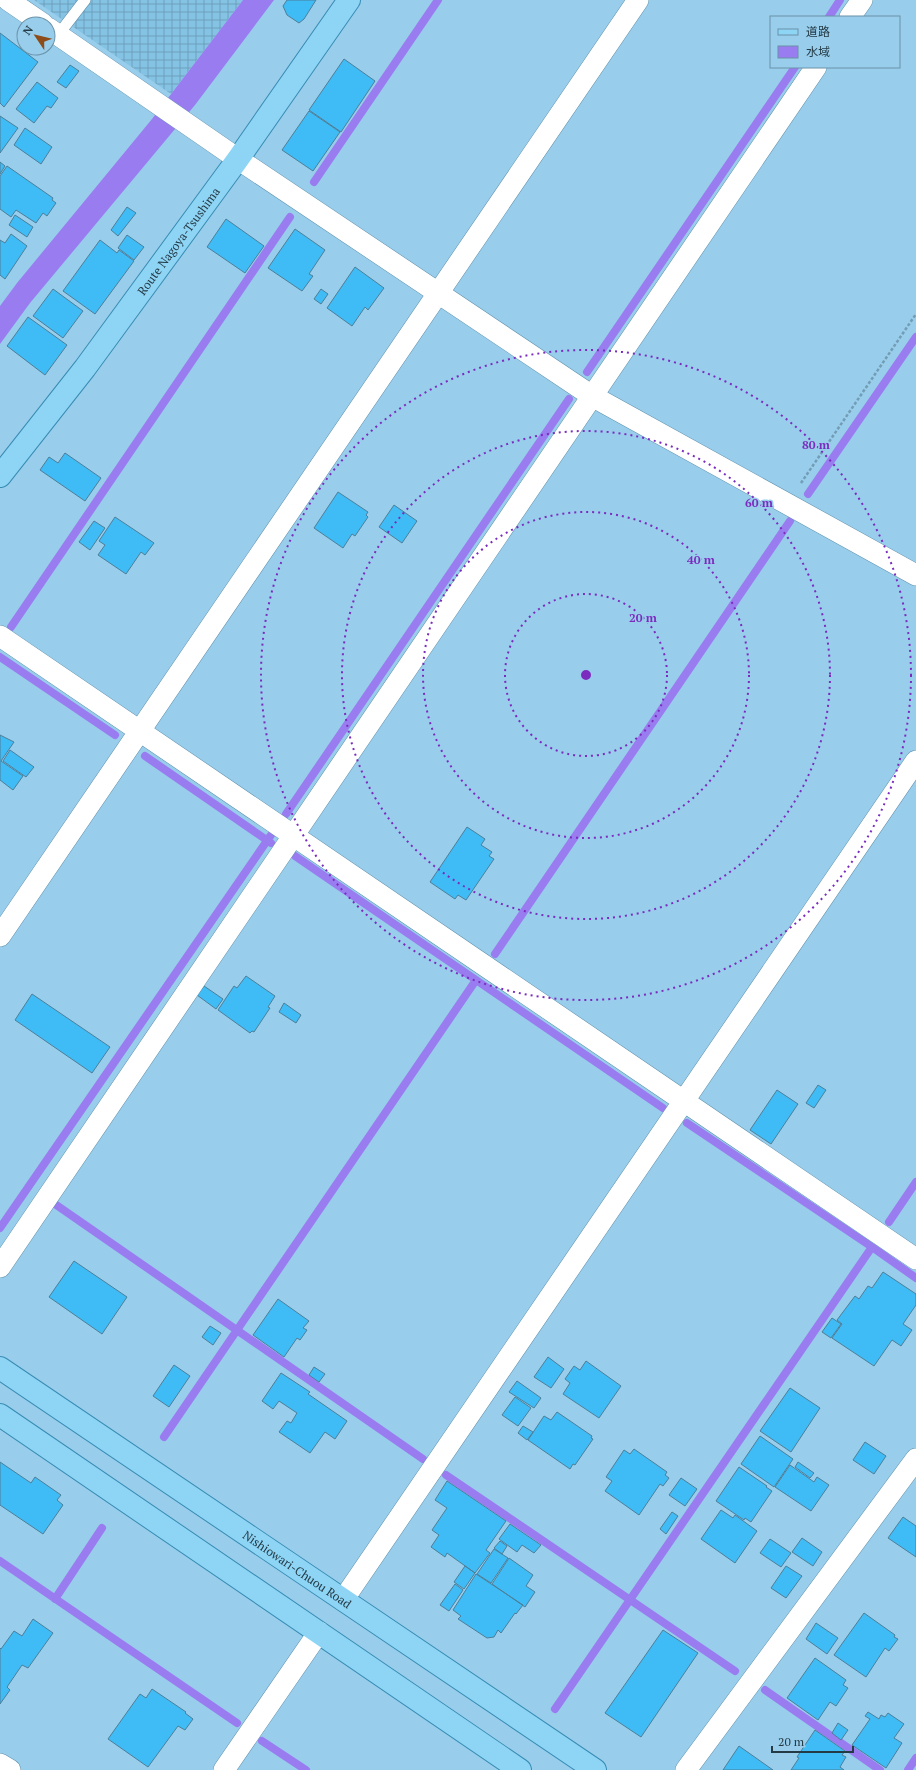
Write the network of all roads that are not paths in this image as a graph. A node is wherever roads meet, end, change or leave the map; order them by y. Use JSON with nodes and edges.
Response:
{"nodes":[{"id":1,"x":8,"y":0,"type":"edge"},
{"id":2,"x":85,"y":0,"type":"edge"},
{"id":3,"x":349,"y":0,"type":"edge"},
{"id":4,"x":638,"y":0,"type":"edge"},
{"id":5,"x":862,"y":0,"type":"edge"},
{"id":6,"x":31,"y":16,"type":"edge"},
{"id":7,"x":851,"y":16,"type":"edge"},
{"id":8,"x":56,"y":24,"type":"edge"},
{"id":9,"x":56,"y":33,"type":"edge"},
{"id":10,"x":815,"y":68,"type":"edge"},
{"id":11,"x":238,"y":159,"type":"junction"},
{"id":12,"x":438,"y":293,"type":"junction"},
{"id":13,"x":592,"y":396,"type":"junction"},
{"id":14,"x":0,"y":476,"type":"edge"},
{"id":15,"x":916,"y":575,"type":"edge"},
{"id":16,"x":0,"y":636,"type":"edge"},
{"id":17,"x":140,"y":731,"type":"junction"},
{"id":18,"x":916,"y":761,"type":"edge"},
{"id":19,"x":294,"y":835,"type":"junction"},
{"id":20,"x":0,"y":936,"type":"edge"},
{"id":21,"x":684,"y":1100,"type":"junction"},
{"id":22,"x":916,"y":1259,"type":"edge"},
{"id":23,"x":0,"y":1267,"type":"edge"},
{"id":24,"x":0,"y":1368,"type":"edge"},
{"id":25,"x":0,"y":1415,"type":"edge"},
{"id":26,"x":916,"y":1459,"type":"edge"},
{"id":27,"x":343,"y":1600,"type":"junction"},
{"id":28,"x":319,"y":1632,"type":"junction"},
{"id":29,"x":0,"y":1764,"type":"edge"},
{"id":30,"x":10,"y":1770,"type":"edge"},
{"id":31,"x":224,"y":1770,"type":"edge"},
{"id":32,"x":520,"y":1770,"type":"edge"},
{"id":33,"x":595,"y":1770,"type":"edge"},
{"id":34,"x":686,"y":1770,"type":"edge"}],
"edges":[{"from":1,"to":6,"type":"street"},
{"from":2,"to":8,"type":"lane"},
{"from":3,"to":11,"type":"main road","name":"Route Nagoya-Tsushima"},
{"from":4,"to":12,"type":"street"},
{"from":5,"to":7,"type":"street"},
{"from":9,"to":11,"type":"street"},
{"from":10,"to":13,"type":"street"},
{"from":11,"to":12,"type":"street"},
{"from":11,"to":14,"type":"main road","name":"Route Nagoya-Tsushima"},
{"from":12,"to":13,"type":"street"},
{"from":12,"to":17,"type":"street"},
{"from":13,"to":15,"type":"street"},
{"from":13,"to":19,"type":"street"},
{"from":16,"to":17,"type":"street"},
{"from":17,"to":19,"type":"street"},
{"from":17,"to":20,"type":"street"},
{"from":18,"to":21,"type":"street"},
{"from":19,"to":21,"type":"street"},
{"from":19,"to":23,"type":"street"},
{"from":21,"to":22,"type":"street"},
{"from":21,"to":27,"type":"street"},
{"from":24,"to":27,"type":"main road","name":"Nishiowari-Chuou Road"},
{"from":25,"to":28,"type":"main road"},
{"from":26,"to":34,"type":"street"},
{"from":27,"to":33,"type":"main road","name":"Nishiowari-Chuou Road"},
{"from":28,"to":31,"type":"street"},
{"from":28,"to":32,"type":"main road"},
{"from":29,"to":30,"type":"street"}]}
